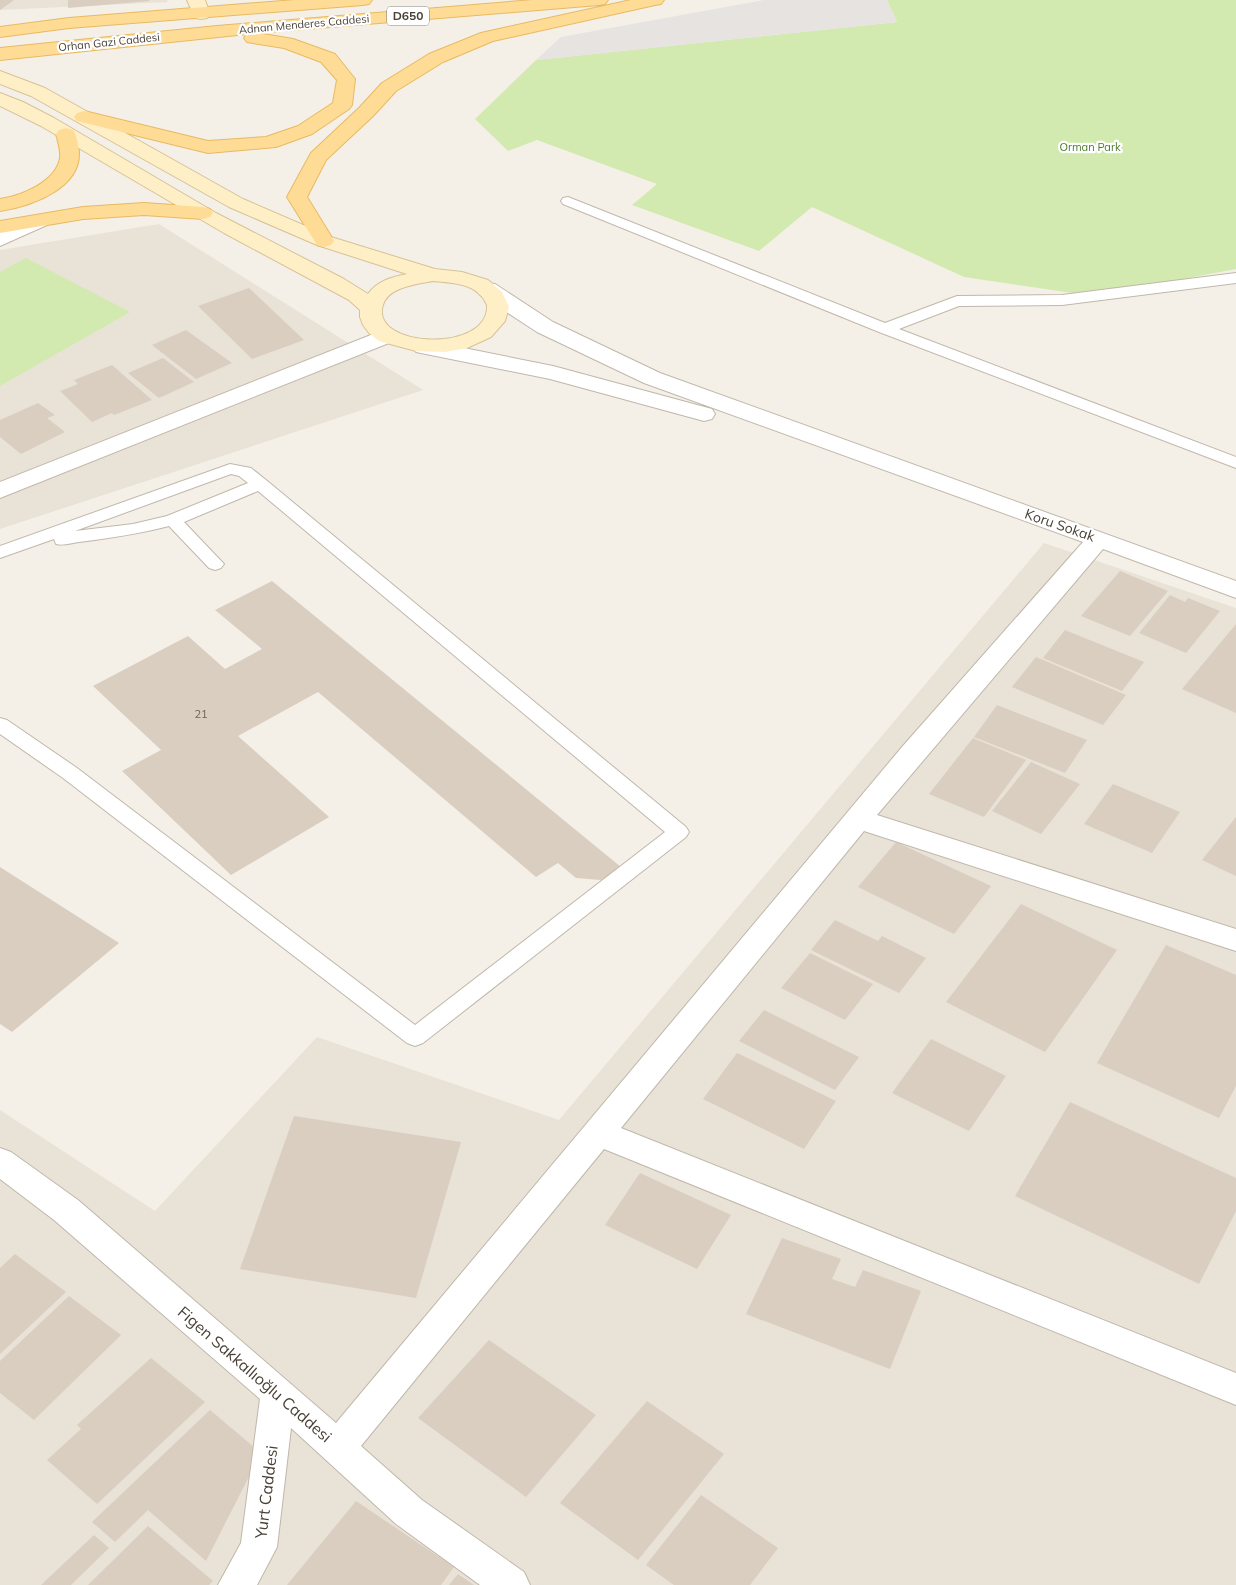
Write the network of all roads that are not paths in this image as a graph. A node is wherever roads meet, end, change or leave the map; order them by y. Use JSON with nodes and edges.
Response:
{"nodes":[{"id":1,"x":362,"y":0,"type":"edge"},
{"id":2,"x":599,"y":0,"type":"edge"},
{"id":3,"x":655,"y":0,"type":"edge"},
{"id":4,"x":323,"y":2,"type":"edge"},
{"id":5,"x":199,"y":7,"type":"edge"},
{"id":6,"x":0,"y":20,"type":"edge"},
{"id":7,"x":69,"y":23,"type":"junction"},
{"id":8,"x":217,"y":31,"type":"junction"},
{"id":9,"x":0,"y":32,"type":"edge"},
{"id":10,"x":0,"y":54,"type":"edge"},
{"id":11,"x":0,"y":76,"type":"edge"},
{"id":12,"x":7,"y":102,"type":"edge"},
{"id":13,"x":84,"y":116,"type":"junction"},
{"id":14,"x":66,"y":134,"type":"junction"},
{"id":15,"x":568,"y":201,"type":"dead end"},
{"id":16,"x":0,"y":205,"type":"edge"},
{"id":17,"x":202,"y":213,"type":"junction"},
{"id":18,"x":40,"y":221,"type":"junction"},
{"id":19,"x":0,"y":227,"type":"edge"},
{"id":20,"x":0,"y":240,"type":"edge"},
{"id":21,"x":324,"y":241,"type":"junction"},
{"id":22,"x":434,"y":275,"type":"junction"},
{"id":23,"x":1236,"y":278,"type":"edge"},
{"id":24,"x":487,"y":289,"type":"junction"},
{"id":25,"x":371,"y":309,"type":"junction"},
{"id":26,"x":886,"y":330,"type":"junction"},
{"id":27,"x":386,"y":336,"type":"junction"},
{"id":28,"x":424,"y":346,"type":"junction"},
{"id":29,"x":884,"y":463,"type":"junction"},
{"id":30,"x":1236,"y":463,"type":"edge"},
{"id":31,"x":260,"y":484,"type":"junction"},
{"id":32,"x":0,"y":491,"type":"edge"},
{"id":33,"x":173,"y":520,"type":"junction"},
{"id":34,"x":1099,"y":538,"type":"junction"},
{"id":35,"x":0,"y":552,"type":"edge"},
{"id":36,"x":0,"y":564,"type":"edge"},
{"id":37,"x":215,"y":564,"type":"dead end"},
{"id":38,"x":1236,"y":590,"type":"edge"},
{"id":39,"x":0,"y":725,"type":"edge"},
{"id":40,"x":858,"y":819,"type":"junction"},
{"id":41,"x":1236,"y":940,"type":"edge"},
{"id":42,"x":598,"y":1133,"type":"junction"},
{"id":43,"x":0,"y":1161,"type":"edge"},
{"id":44,"x":1236,"y":1389,"type":"edge"},
{"id":45,"x":278,"y":1393,"type":"junction"},
{"id":46,"x":338,"y":1447,"type":"junction"},
{"id":47,"x":238,"y":1585,"type":"edge"},
{"id":48,"x":512,"y":1585,"type":"edge"}],
"edges":[{"from":1,"to":4,"type":"main road","name":"Adnan Menderes Caddesi"},
{"from":2,"to":8,"type":"main road","name":"Adnan Menderes Caddesi","number":"D650"},
{"from":3,"to":21,"type":"main road"},
{"from":4,"to":5,"type":"main road","name":"Adnan Menderes Caddesi"},
{"from":5,"to":7,"type":"main road","name":"Orhan Gazi Caddesi"},
{"from":6,"to":7,"type":"main road"},
{"from":7,"to":9,"type":"main road","name":"Orhan Gazi Caddesi"},
{"from":8,"to":10,"type":"main road","name":"Orhan Gazi Caddesi","number":"D650"},
{"from":8,"to":13,"type":"main road"},
{"from":11,"to":13,"type":"main road"},
{"from":12,"to":14,"type":"main road"},
{"from":13,"to":21,"type":"main road"},
{"from":14,"to":16,"type":"main road"},
{"from":14,"to":17,"type":"main road"},
{"from":15,"to":26,"type":"lane"},
{"from":17,"to":18,"type":"main road"},
{"from":17,"to":25,"type":"main road"},
{"from":18,"to":19,"type":"main road"},
{"from":18,"to":20,"type":"street"},
{"from":21,"to":22,"type":"main road"},
{"from":22,"to":24,"type":"main road"},
{"from":22,"to":25,"type":"main road"},
{"from":23,"to":26,"type":"lane"},
{"from":24,"to":28,"type":"main road"},
{"from":24,"to":29,"type":"street"},
{"from":25,"to":27,"type":"main road"},
{"from":26,"to":30,"type":"lane"},
{"from":27,"to":28,"type":"main road"},
{"from":27,"to":32,"type":"street"},
{"from":28,"to":29,"type":"street"},
{"from":29,"to":34,"type":"street","name":"Koru Sokak"},
{"from":31,"to":33,"type":"lane"},
{"from":31,"to":35,"type":"lane"},
{"from":31,"to":39,"type":"lane"},
{"from":33,"to":36,"type":"lane"},
{"from":33,"to":37,"type":"lane"},
{"from":34,"to":38,"type":"street","name":"Koru Sokak"},
{"from":34,"to":40,"type":"street"},
{"from":40,"to":41,"type":"street"},
{"from":40,"to":42,"type":"street"},
{"from":42,"to":44,"type":"street"},
{"from":42,"to":46,"type":"street"},
{"from":43,"to":45,"type":"street","name":"Figen Sakkallıoğlu Caddesi"},
{"from":45,"to":46,"type":"street","name":"Figen Sakkallıoğlu Caddesi"},
{"from":45,"to":47,"type":"street","name":"Yurt Caddesi"},
{"from":46,"to":48,"type":"street","name":"Figen Sakkallıoğlu Caddesi"}]}
